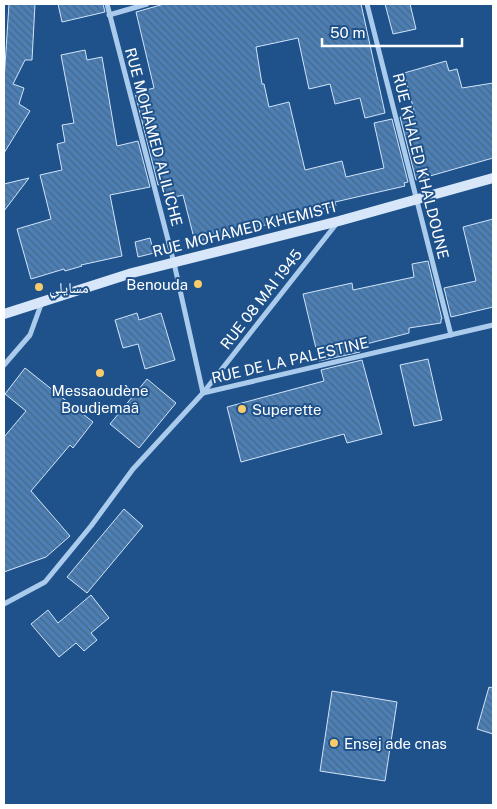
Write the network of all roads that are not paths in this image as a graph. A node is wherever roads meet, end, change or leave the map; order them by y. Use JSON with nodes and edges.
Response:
{"nodes":[{"id":1,"x":107,"y":4,"type":"edge"},
{"id":2,"x":147,"y":4,"type":"edge"},
{"id":3,"x":367,"y":4,"type":"edge"},
{"id":4,"x":109,"y":15,"type":"junction"},
{"id":5,"x":493,"y":178,"type":"edge"},
{"id":6,"x":416,"y":199,"type":"junction"},
{"id":7,"x":339,"y":221,"type":"junction"},
{"id":8,"x":174,"y":263,"type":"junction"},
{"id":9,"x":42,"y":301,"type":"junction"},
{"id":10,"x":4,"y":314,"type":"edge"},
{"id":11,"x":493,"y":325,"type":"edge"},
{"id":12,"x":451,"y":335,"type":"junction"},
{"id":13,"x":4,"y":365,"type":"edge"},
{"id":14,"x":203,"y":393,"type":"junction"},
{"id":15,"x":4,"y":604,"type":"edge"}],
"edges":[{"from":1,"to":4,"type":"street","name":"RUE MOHAMED ALILICHE"},
{"from":2,"to":4,"type":"street"},
{"from":3,"to":6,"type":"street","name":"RUE KHALED KHALDOUNE"},
{"from":4,"to":8,"type":"street","name":"RUE MOHAMED ALILICHE"},
{"from":5,"to":6,"type":"main road","name":"RUE MOHAMED KHEMISTI"},
{"from":6,"to":7,"type":"main road","name":"RUE MOHAMED KHEMISTI"},
{"from":6,"to":12,"type":"street","name":"RUE KHALED KHALDOUNE"},
{"from":7,"to":8,"type":"main road","name":"RUE MOHAMED KHEMISTI"},
{"from":7,"to":14,"type":"street","name":"RUE 08 MAI 1945"},
{"from":8,"to":9,"type":"main road","name":"RUE MOHAMED KHEMISTI"},
{"from":8,"to":14,"type":"street","name":"RUE MOHAMED ALILICHE"},
{"from":9,"to":10,"type":"main road","name":"RUE MOHAMED KHEMISTI"},
{"from":9,"to":13,"type":"street"},
{"from":11,"to":12,"type":"street","name":"RUE DE LA PALESTINE"},
{"from":12,"to":14,"type":"street","name":"RUE DE LA PALESTINE"},
{"from":14,"to":15,"type":"street","name":"RUE DE LA PALESTINE"}]}
